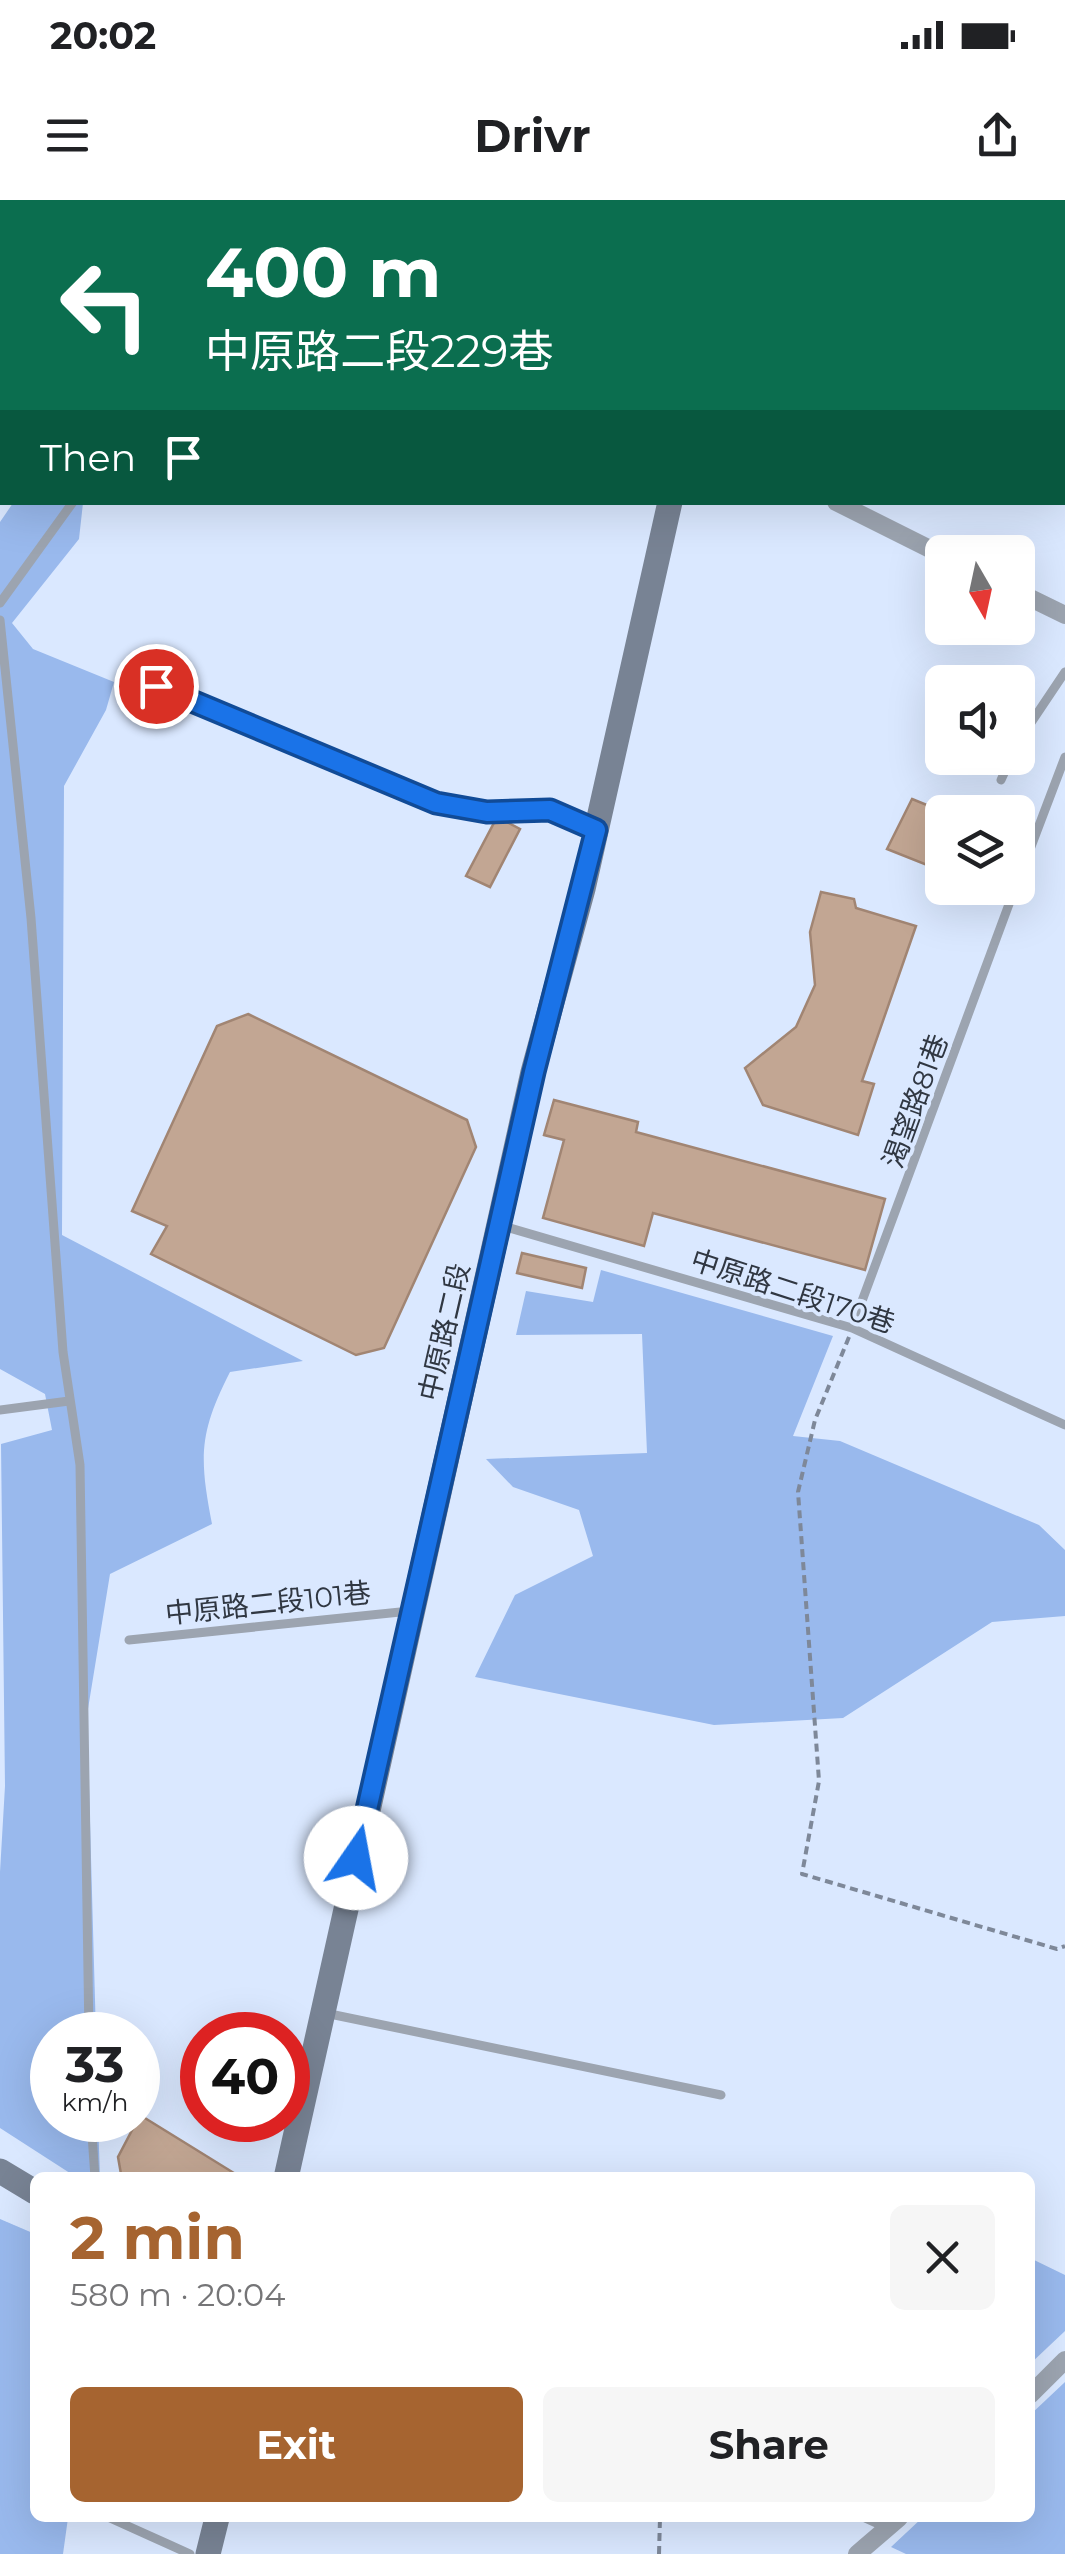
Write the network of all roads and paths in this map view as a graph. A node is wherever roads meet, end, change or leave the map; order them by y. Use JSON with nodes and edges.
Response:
{"nodes":[{"id":1,"x":71,"y":505,"type":"edge"},
{"id":2,"x":669,"y":505,"type":"edge"},
{"id":3,"x":842,"y":505,"type":"edge"},
{"id":4,"x":925,"y":546,"type":"edge"},
{"id":5,"x":1035,"y":601,"type":"edge"},
{"id":6,"x":0,"y":603,"type":"edge"},
{"id":7,"x":1065,"y":616,"type":"edge"},
{"id":8,"x":0,"y":620,"type":"edge"},
{"id":9,"x":124,"y":671,"type":"dead end"},
{"id":10,"x":1065,"y":672,"type":"edge"},
{"id":11,"x":1035,"y":717,"type":"edge"},
{"id":12,"x":1065,"y":757,"type":"edge"},
{"id":13,"x":1003,"y":775,"type":"edge"},
{"id":14,"x":1001,"y":780,"type":"dead end"},
{"id":15,"x":596,"y":830,"type":"junction"},
{"id":16,"x":1035,"y":835,"type":"edge"},
{"id":17,"x":1008,"y":905,"type":"edge"},
{"id":18,"x":499,"y":1224,"type":"junction"},
{"id":19,"x":852,"y":1328,"type":"junction"},
{"id":20,"x":70,"y":1401,"type":"junction"},
{"id":21,"x":0,"y":1410,"type":"edge"},
{"id":22,"x":1065,"y":1425,"type":"edge"},
{"id":23,"x":411,"y":1611,"type":"junction"},
{"id":24,"x":129,"y":1640,"type":"dead end"},
{"id":25,"x":1065,"y":1946,"type":"edge"},
{"id":26,"x":89,"y":2012,"type":"edge"},
{"id":27,"x":322,"y":2013,"type":"junction"},
{"id":28,"x":721,"y":2095,"type":"dead end"},
{"id":29,"x":93,"y":2142,"type":"edge"},
{"id":30,"x":0,"y":2171,"type":"edge"},
{"id":31,"x":95,"y":2172,"type":"edge"},
{"id":32,"x":287,"y":2172,"type":"edge"},
{"id":33,"x":30,"y":2189,"type":"edge"},
{"id":34,"x":1065,"y":2360,"type":"edge"},
{"id":35,"x":1035,"y":2390,"type":"edge"},
{"id":36,"x":119,"y":2522,"type":"edge"},
{"id":37,"x":216,"y":2522,"type":"edge"},
{"id":38,"x":660,"y":2522,"type":"edge"},
{"id":39,"x":893,"y":2523,"type":"edge"},
{"id":40,"x":190,"y":2554,"type":"edge"},
{"id":41,"x":208,"y":2554,"type":"edge"},
{"id":42,"x":659,"y":2554,"type":"edge"},
{"id":43,"x":857,"y":2554,"type":"edge"}],
"edges":[{"from":1,"to":6,"type":"lane"},
{"from":2,"to":15,"type":"street","name":"中原路二段"},
{"from":3,"to":4,"type":"street"},
{"from":5,"to":7,"type":"street"},
{"from":8,"to":20,"type":"lane"},
{"from":9,"to":15,"type":"lane"},
{"from":10,"to":11,"type":"lane"},
{"from":12,"to":16,"type":"lane","name":"渴望路81巷"},
{"from":13,"to":14,"type":"lane"},
{"from":15,"to":18,"type":"street","name":"中原路二段"},
{"from":17,"to":19,"type":"lane","name":"渴望路81巷"},
{"from":18,"to":19,"type":"lane","name":"中原路二段170巷"},
{"from":18,"to":23,"type":"street","name":"中原路二段"},
{"from":19,"to":22,"type":"lane","name":"中原路二段170巷"},
{"from":19,"to":25,"type":"path"},
{"from":20,"to":21,"type":"lane"},
{"from":20,"to":26,"type":"lane"},
{"from":23,"to":24,"type":"lane","name":"中原路二段101巷"},
{"from":23,"to":27,"type":"street","name":"中原路二段"},
{"from":27,"to":28,"type":"lane"},
{"from":27,"to":32,"type":"street","name":"中原路二段"},
{"from":29,"to":31,"type":"lane"},
{"from":30,"to":33,"type":"street"},
{"from":34,"to":35,"type":"street"},
{"from":36,"to":40,"type":"lane"},
{"from":37,"to":41,"type":"street"},
{"from":38,"to":42,"type":"path"},
{"from":39,"to":43,"type":"street"}]}
